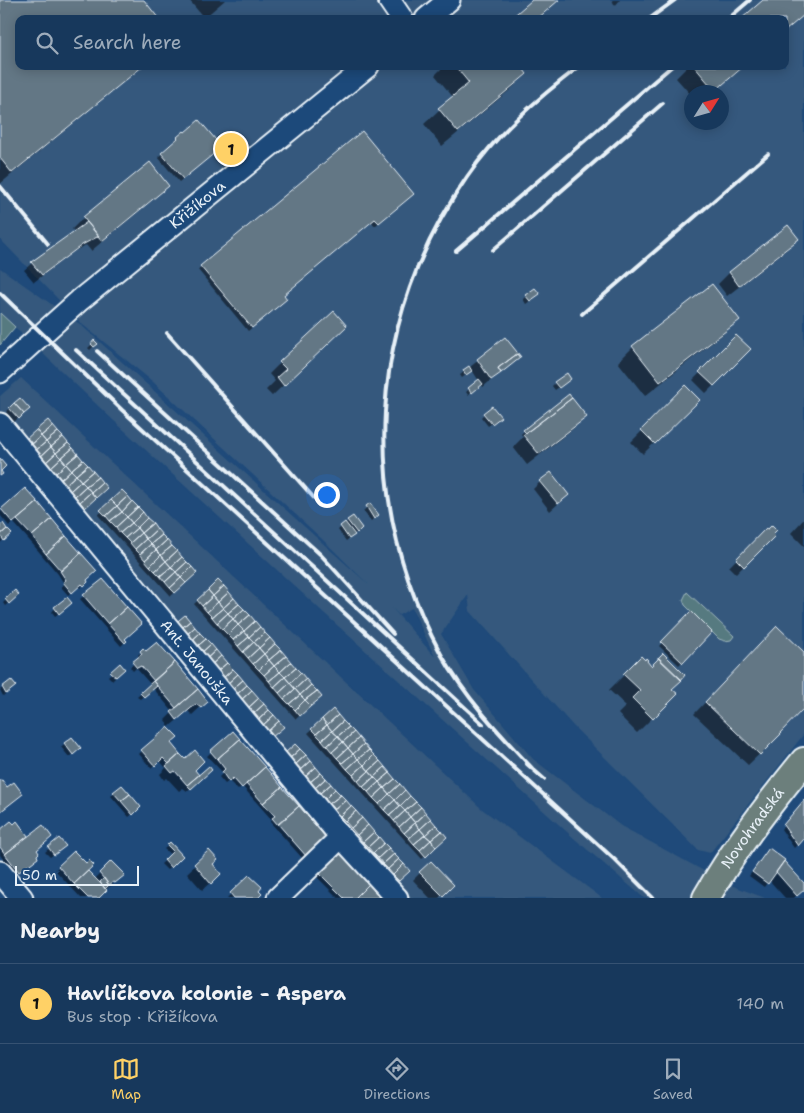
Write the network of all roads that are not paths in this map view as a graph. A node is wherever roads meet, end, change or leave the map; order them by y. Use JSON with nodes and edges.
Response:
{"nodes":[{"id":1,"x":389,"y":0,"type":"edge"},
{"id":2,"x":450,"y":0,"type":"edge"},
{"id":3,"x":399,"y":15,"type":"edge"},
{"id":4,"x":431,"y":15,"type":"edge"},
{"id":5,"x":363,"y":70,"type":"edge"},
{"id":6,"x":0,"y":372,"type":"edge"},
{"id":7,"x":0,"y":424,"type":"edge"},
{"id":8,"x":804,"y":762,"type":"edge"},
{"id":9,"x":340,"y":837,"type":"junction"},
{"id":10,"x":0,"y":872,"type":"edge"},
{"id":11,"x":14,"y":895,"type":"edge"},
{"id":12,"x":278,"y":898,"type":"edge"},
{"id":13,"x":397,"y":898,"type":"edge"},
{"id":14,"x":706,"y":898,"type":"edge"}],
"edges":[{"from":1,"to":3,"type":"street"},
{"from":2,"to":4,"type":"street"},
{"from":5,"to":6,"type":"street","name":"Křižíkova"},
{"from":7,"to":9,"type":"street","name":"Ant. Janouška"},
{"from":8,"to":14,"type":"main road","name":"Novohradská"},
{"from":9,"to":12,"type":"street"},
{"from":9,"to":13,"type":"street","name":"Ant. Janouška"},
{"from":10,"to":11,"type":"street"}]}
